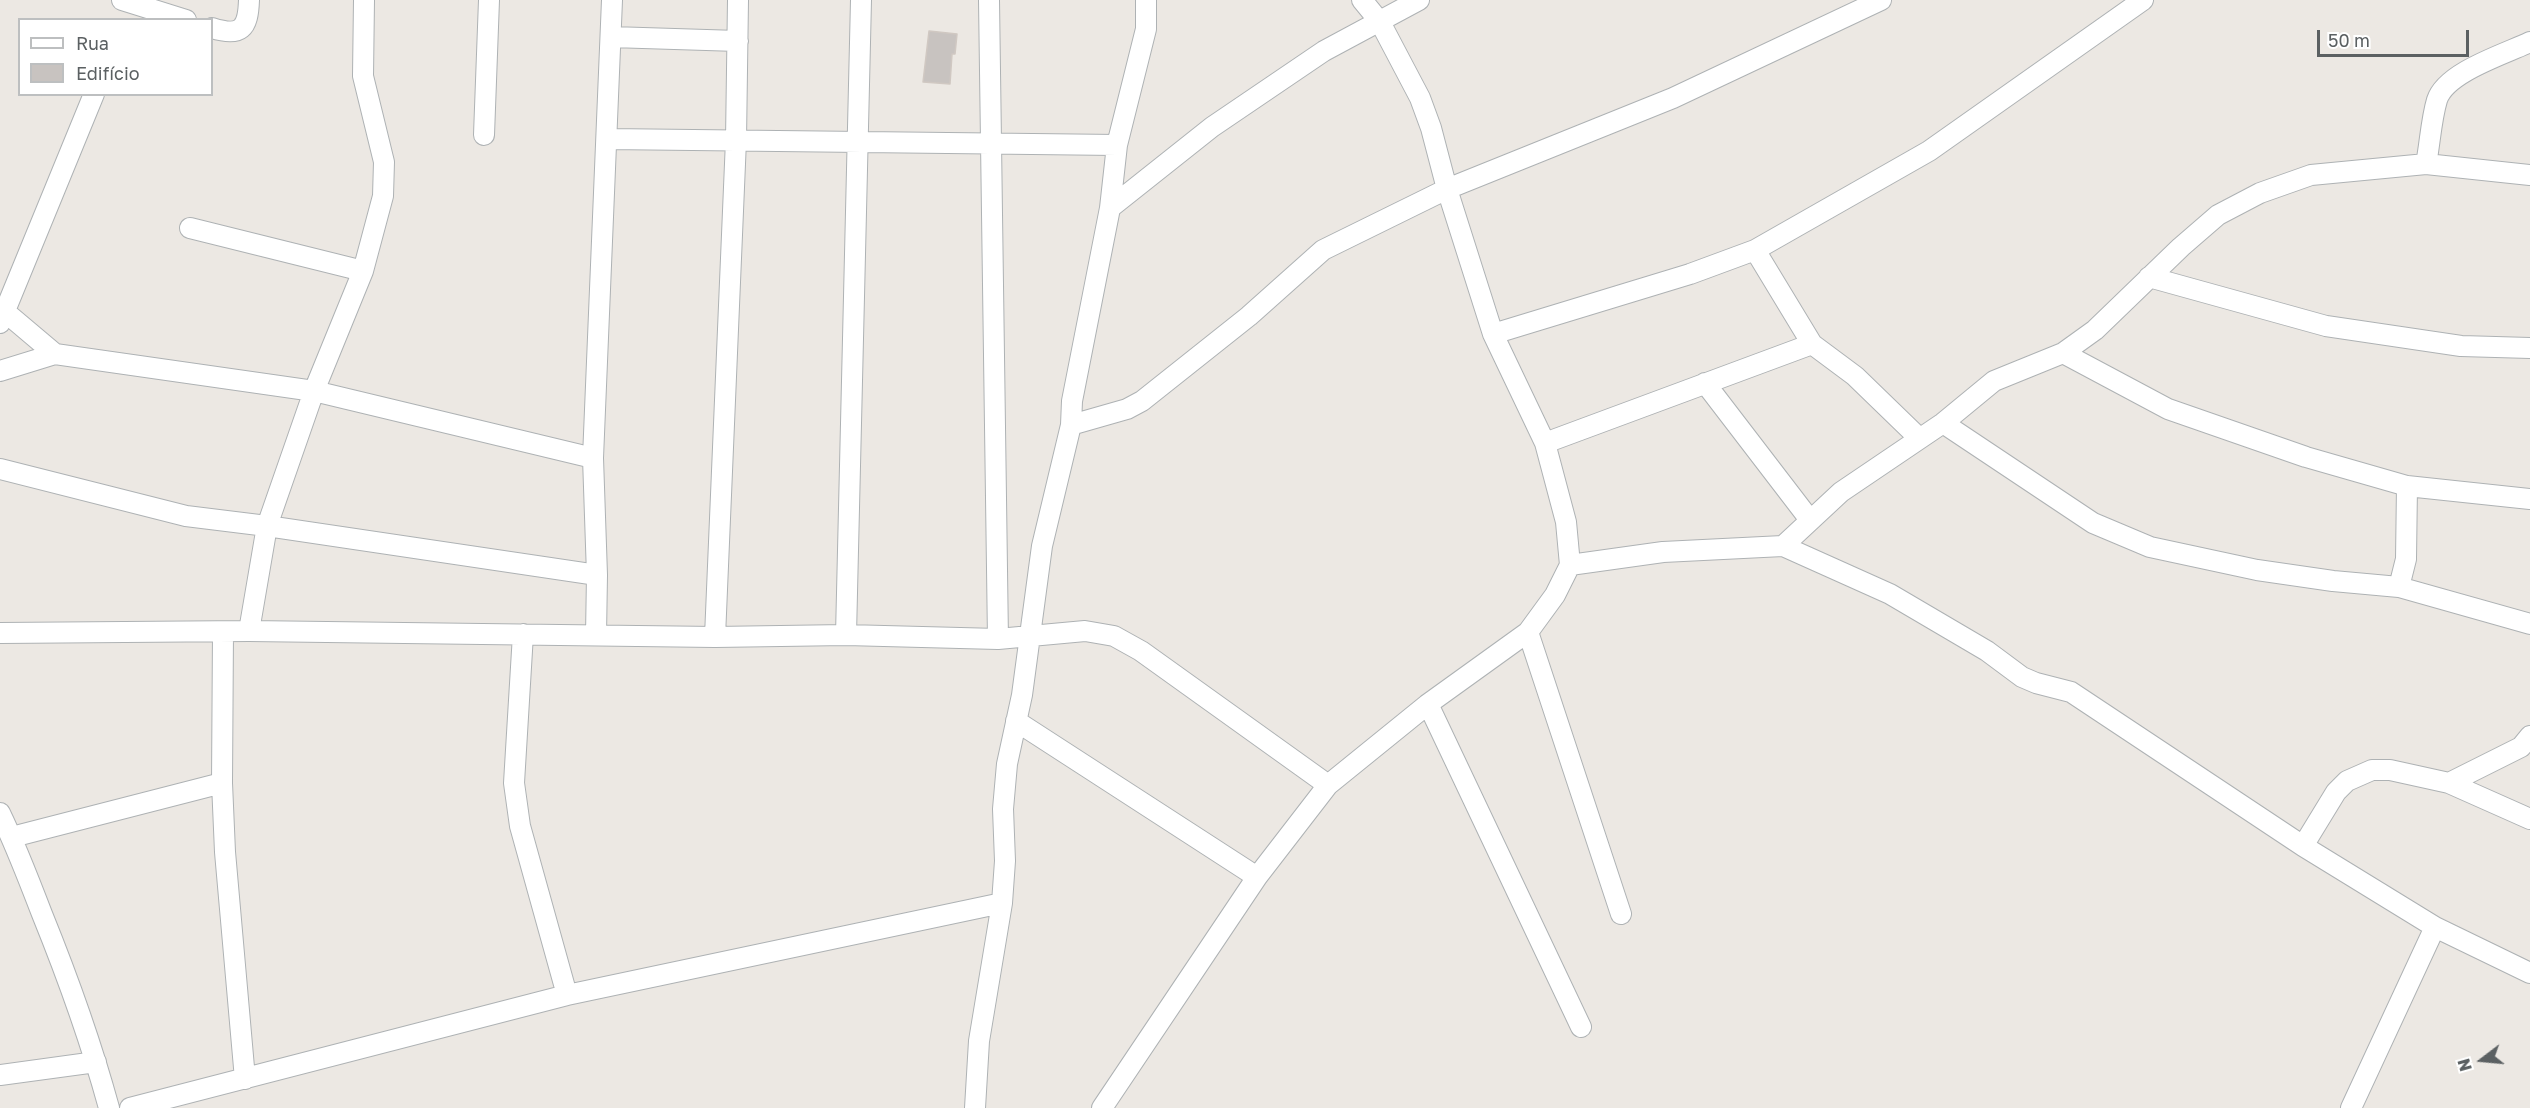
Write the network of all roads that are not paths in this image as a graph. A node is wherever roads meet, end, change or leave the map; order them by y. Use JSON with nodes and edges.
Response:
{"nodes":[{"id":1,"x":249,"y":0,"type":"edge"},
{"id":2,"x":364,"y":0,"type":"edge"},
{"id":3,"x":489,"y":0,"type":"edge"},
{"id":4,"x":612,"y":0,"type":"edge"},
{"id":5,"x":738,"y":0,"type":"edge"},
{"id":6,"x":861,"y":0,"type":"edge"},
{"id":7,"x":989,"y":0,"type":"edge"},
{"id":8,"x":1146,"y":0,"type":"edge"},
{"id":9,"x":1362,"y":0,"type":"edge"},
{"id":10,"x":1419,"y":0,"type":"edge"},
{"id":11,"x":1881,"y":0,"type":"edge"},
{"id":12,"x":2143,"y":0,"type":"edge"},
{"id":13,"x":128,"y":6,"type":"edge"},
{"id":14,"x":178,"y":18,"type":"edge"},
{"id":15,"x":1380,"y":22,"type":"junction"},
{"id":16,"x":213,"y":27,"type":"edge"},
{"id":17,"x":611,"y":36,"type":"junction"},
{"id":18,"x":738,"y":41,"type":"junction"},
{"id":19,"x":2530,"y":42,"type":"edge"},
{"id":20,"x":93,"y":96,"type":"edge"},
{"id":21,"x":484,"y":135,"type":"dead end"},
{"id":22,"x":608,"y":140,"type":"junction"},
{"id":23,"x":736,"y":140,"type":"junction"},
{"id":24,"x":858,"y":142,"type":"junction"},
{"id":25,"x":990,"y":145,"type":"junction"},
{"id":26,"x":1117,"y":145,"type":"junction"},
{"id":27,"x":2426,"y":165,"type":"junction"},
{"id":28,"x":2530,"y":175,"type":"edge"},
{"id":29,"x":1447,"y":189,"type":"junction"},
{"id":30,"x":1110,"y":208,"type":"junction"},
{"id":31,"x":190,"y":228,"type":"dead end"},
{"id":32,"x":1755,"y":250,"type":"junction"},
{"id":33,"x":363,"y":271,"type":"junction"},
{"id":34,"x":2149,"y":277,"type":"junction"},
{"id":35,"x":7,"y":281,"type":"edge"},
{"id":36,"x":2,"y":317,"type":"edge"},
{"id":37,"x":1493,"y":334,"type":"junction"},
{"id":38,"x":1812,"y":344,"type":"junction"},
{"id":39,"x":2530,"y":348,"type":"edge"},
{"id":40,"x":2063,"y":353,"type":"junction"},
{"id":41,"x":55,"y":354,"type":"junction"},
{"id":42,"x":0,"y":371,"type":"edge"},
{"id":43,"x":1705,"y":383,"type":"junction"},
{"id":44,"x":314,"y":391,"type":"junction"},
{"id":45,"x":1943,"y":423,"type":"junction"},
{"id":46,"x":1071,"y":425,"type":"junction"},
{"id":47,"x":1919,"y":438,"type":"junction"},
{"id":48,"x":1545,"y":443,"type":"junction"},
{"id":49,"x":593,"y":458,"type":"junction"},
{"id":50,"x":0,"y":468,"type":"edge"},
{"id":51,"x":2407,"y":486,"type":"junction"},
{"id":52,"x":2530,"y":499,"type":"edge"},
{"id":53,"x":1810,"y":520,"type":"junction"},
{"id":54,"x":267,"y":526,"type":"junction"},
{"id":55,"x":1783,"y":546,"type":"junction"},
{"id":56,"x":1570,"y":565,"type":"junction"},
{"id":57,"x":597,"y":575,"type":"junction"},
{"id":58,"x":2399,"y":587,"type":"junction"},
{"id":59,"x":2530,"y":624,"type":"edge"},
{"id":60,"x":249,"y":631,"type":"junction"},
{"id":61,"x":223,"y":632,"type":"junction"},
{"id":62,"x":1528,"y":632,"type":"junction"},
{"id":63,"x":0,"y":633,"type":"edge"},
{"id":64,"x":523,"y":634,"type":"junction"},
{"id":65,"x":596,"y":635,"type":"junction"},
{"id":66,"x":846,"y":635,"type":"junction"},
{"id":67,"x":1029,"y":636,"type":"junction"},
{"id":68,"x":715,"y":637,"type":"junction"},
{"id":69,"x":998,"y":639,"type":"junction"},
{"id":70,"x":1428,"y":704,"type":"junction"},
{"id":71,"x":1016,"y":721,"type":"junction"},
{"id":72,"x":2530,"y":736,"type":"edge"},
{"id":73,"x":222,"y":783,"type":"junction"},
{"id":74,"x":2450,"y":783,"type":"junction"},
{"id":75,"x":1328,"y":786,"type":"junction"},
{"id":76,"x":0,"y":813,"type":"edge"},
{"id":77,"x":2530,"y":819,"type":"edge"},
{"id":78,"x":12,"y":837,"type":"junction"},
{"id":79,"x":2303,"y":846,"type":"junction"},
{"id":80,"x":1257,"y":877,"type":"junction"},
{"id":81,"x":1002,"y":903,"type":"junction"},
{"id":82,"x":1621,"y":914,"type":"dead end"},
{"id":83,"x":2435,"y":927,"type":"junction"},
{"id":84,"x":2530,"y":973,"type":"edge"},
{"id":85,"x":567,"y":995,"type":"junction"},
{"id":86,"x":1581,"y":1027,"type":"dead end"},
{"id":87,"x":96,"y":1062,"type":"junction"},
{"id":88,"x":0,"y":1075,"type":"edge"},
{"id":89,"x":245,"y":1079,"type":"junction"},
{"id":90,"x":109,"y":1108,"type":"edge"},
{"id":91,"x":130,"y":1108,"type":"edge"},
{"id":92,"x":975,"y":1108,"type":"edge"},
{"id":93,"x":1102,"y":1108,"type":"edge"},
{"id":94,"x":2351,"y":1108,"type":"edge"}],
"edges":[{"from":1,"to":16,"type":"street"},
{"from":2,"to":33,"type":"street"},
{"from":3,"to":21,"type":"street"},
{"from":4,"to":17,"type":"street"},
{"from":5,"to":18,"type":"street"},
{"from":6,"to":24,"type":"street"},
{"from":7,"to":25,"type":"street"},
{"from":8,"to":26,"type":"street"},
{"from":9,"to":15,"type":"street"},
{"from":10,"to":15,"type":"street"},
{"from":11,"to":29,"type":"street"},
{"from":12,"to":32,"type":"street"},
{"from":13,"to":14,"type":"street"},
{"from":15,"to":29,"type":"street"},
{"from":15,"to":30,"type":"street"},
{"from":17,"to":18,"type":"street"},
{"from":17,"to":22,"type":"street"},
{"from":18,"to":23,"type":"street"},
{"from":19,"to":27,"type":"street"},
{"from":20,"to":35,"type":"street"},
{"from":22,"to":23,"type":"street"},
{"from":22,"to":49,"type":"street"},
{"from":23,"to":24,"type":"street"},
{"from":23,"to":68,"type":"street"},
{"from":24,"to":25,"type":"street"},
{"from":24,"to":66,"type":"street"},
{"from":25,"to":26,"type":"street"},
{"from":25,"to":69,"type":"street"},
{"from":26,"to":30,"type":"street"},
{"from":27,"to":28,"type":"street"},
{"from":27,"to":34,"type":"street"},
{"from":29,"to":37,"type":"street"},
{"from":29,"to":46,"type":"street"},
{"from":30,"to":46,"type":"street"},
{"from":31,"to":33,"type":"street"},
{"from":32,"to":37,"type":"street"},
{"from":32,"to":38,"type":"street"},
{"from":33,"to":44,"type":"street"},
{"from":34,"to":39,"type":"street"},
{"from":34,"to":40,"type":"street"},
{"from":35,"to":36,"type":"street"},
{"from":36,"to":41,"type":"street"},
{"from":37,"to":48,"type":"street"},
{"from":38,"to":43,"type":"street"},
{"from":38,"to":47,"type":"street"},
{"from":40,"to":45,"type":"street"},
{"from":40,"to":51,"type":"street"},
{"from":41,"to":42,"type":"street"},
{"from":41,"to":44,"type":"street"},
{"from":43,"to":48,"type":"street"},
{"from":43,"to":53,"type":"street"},
{"from":44,"to":49,"type":"street"},
{"from":44,"to":54,"type":"street"},
{"from":45,"to":47,"type":"street"},
{"from":45,"to":58,"type":"street"},
{"from":46,"to":67,"type":"street"},
{"from":47,"to":53,"type":"street"},
{"from":48,"to":56,"type":"street"},
{"from":49,"to":57,"type":"street"},
{"from":50,"to":54,"type":"street"},
{"from":51,"to":52,"type":"street"},
{"from":51,"to":58,"type":"street"},
{"from":53,"to":55,"type":"street"},
{"from":54,"to":57,"type":"street"},
{"from":54,"to":60,"type":"street"},
{"from":55,"to":56,"type":"street"},
{"from":55,"to":79,"type":"street"},
{"from":56,"to":62,"type":"street"},
{"from":57,"to":65,"type":"street"},
{"from":58,"to":59,"type":"street"},
{"from":60,"to":61,"type":"street"},
{"from":60,"to":64,"type":"street"},
{"from":61,"to":63,"type":"street"},
{"from":61,"to":73,"type":"street"},
{"from":62,"to":70,"type":"street"},
{"from":62,"to":82,"type":"street"},
{"from":64,"to":65,"type":"street"},
{"from":64,"to":85,"type":"street"},
{"from":65,"to":68,"type":"street"},
{"from":66,"to":68,"type":"street"},
{"from":66,"to":69,"type":"street"},
{"from":67,"to":69,"type":"street"},
{"from":67,"to":71,"type":"street"},
{"from":67,"to":75,"type":"street"},
{"from":70,"to":75,"type":"street"},
{"from":70,"to":86,"type":"street"},
{"from":71,"to":80,"type":"street"},
{"from":71,"to":81,"type":"street"},
{"from":72,"to":74,"type":"street"},
{"from":73,"to":78,"type":"street"},
{"from":73,"to":89,"type":"street"},
{"from":74,"to":77,"type":"street"},
{"from":74,"to":79,"type":"street"},
{"from":75,"to":80,"type":"street"},
{"from":76,"to":78,"type":"street"},
{"from":78,"to":87,"type":"street"},
{"from":79,"to":83,"type":"street"},
{"from":80,"to":93,"type":"street"},
{"from":81,"to":85,"type":"street"},
{"from":81,"to":92,"type":"street"},
{"from":83,"to":84,"type":"street"},
{"from":83,"to":94,"type":"street"},
{"from":85,"to":89,"type":"street"},
{"from":87,"to":88,"type":"street"},
{"from":87,"to":90,"type":"street"},
{"from":89,"to":91,"type":"street"}]}
